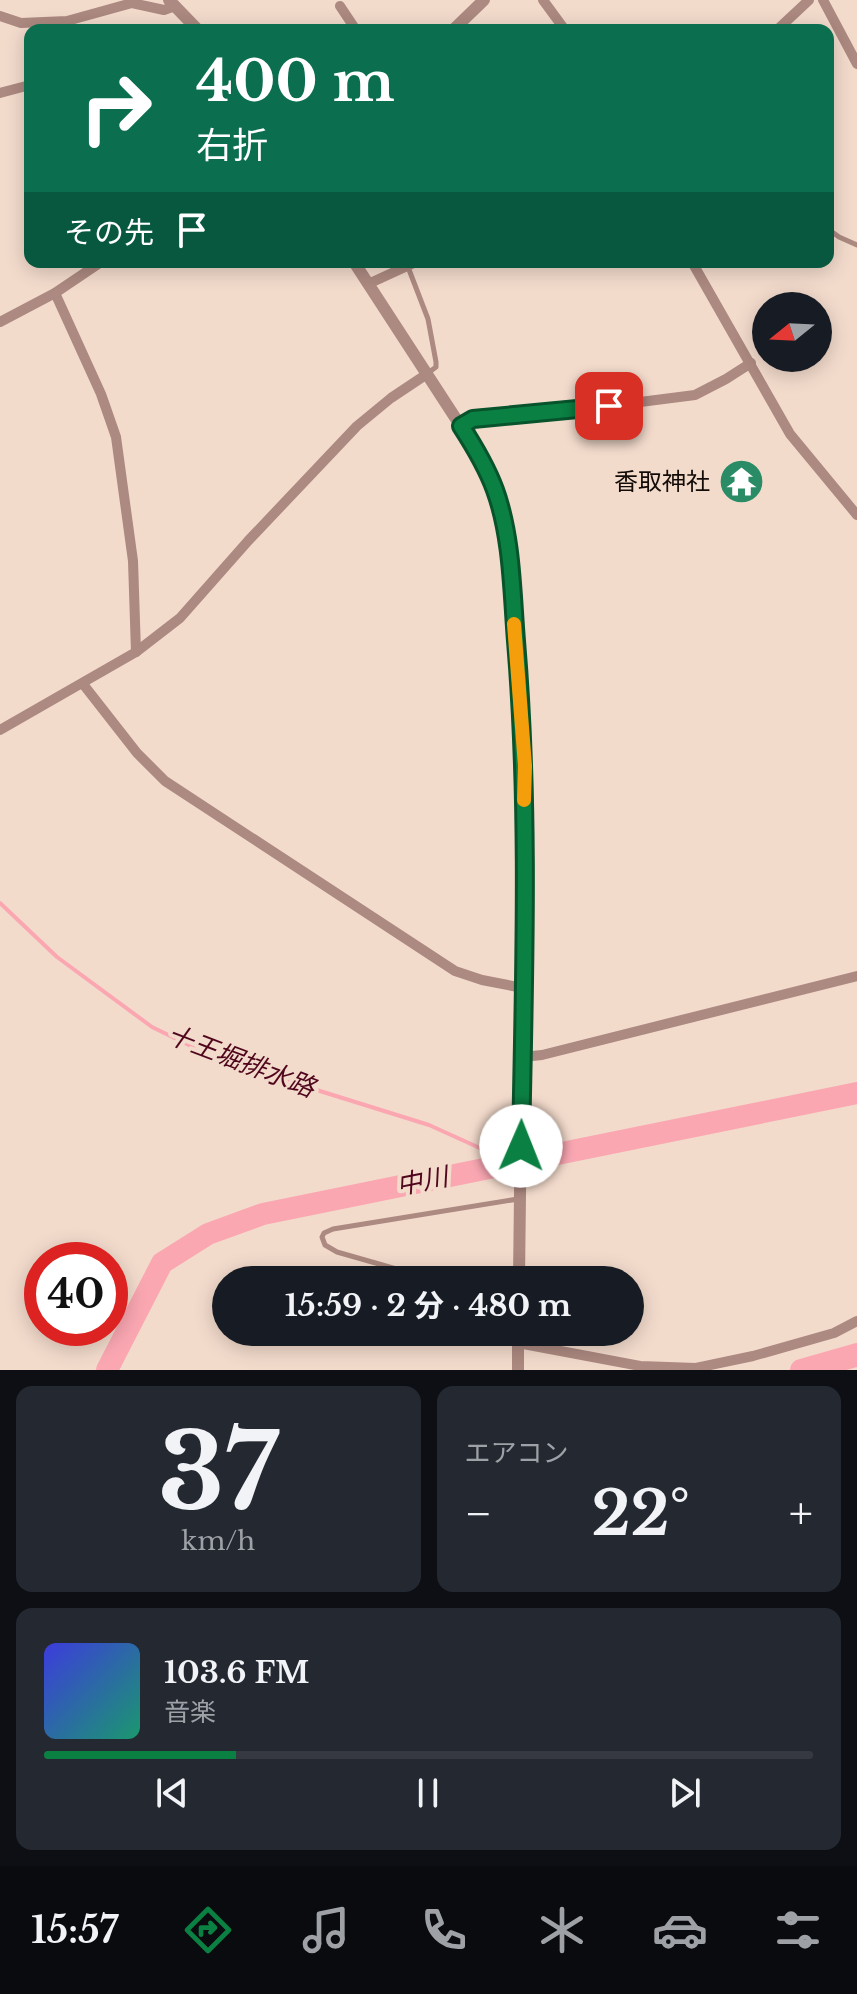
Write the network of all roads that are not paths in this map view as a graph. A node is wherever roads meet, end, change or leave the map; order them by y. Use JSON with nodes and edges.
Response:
{"nodes":[{"id":1,"x":484,"y":0,"type":"edge"},
{"id":2,"x":543,"y":0,"type":"edge"},
{"id":3,"x":809,"y":0,"type":"edge"},
{"id":4,"x":823,"y":0,"type":"edge"},
{"id":5,"x":172,"y":3,"type":"edge"},
{"id":6,"x":340,"y":6,"type":"dead end"},
{"id":7,"x":0,"y":16,"type":"edge"},
{"id":8,"x":192,"y":24,"type":"edge"},
{"id":9,"x":352,"y":24,"type":"edge"},
{"id":10,"x":459,"y":24,"type":"edge"},
{"id":11,"x":561,"y":24,"type":"edge"},
{"id":12,"x":783,"y":24,"type":"edge"},
{"id":13,"x":857,"y":64,"type":"edge"},
{"id":14,"x":24,"y":87,"type":"edge"},
{"id":15,"x":0,"y":93,"type":"edge"},
{"id":16,"x":834,"y":233,"type":"edge"},
{"id":17,"x":857,"y":245,"type":"edge"},
{"id":18,"x":92,"y":268,"type":"edge"},
{"id":19,"x":358,"y":268,"type":"edge"},
{"id":20,"x":402,"y":268,"type":"edge"},
{"id":21,"x":413,"y":268,"type":"edge"},
{"id":22,"x":696,"y":268,"type":"edge"},
{"id":23,"x":368,"y":284,"type":"junction"},
{"id":24,"x":55,"y":293,"type":"junction"},
{"id":25,"x":0,"y":322,"type":"edge"},
{"id":26,"x":751,"y":363,"type":"junction"},
{"id":27,"x":427,"y":374,"type":"junction"},
{"id":28,"x":461,"y":426,"type":"junction"},
{"id":29,"x":856,"y":514,"type":"edge"},
{"id":30,"x":136,"y":652,"type":"junction"},
{"id":31,"x":83,"y":684,"type":"junction"},
{"id":32,"x":0,"y":730,"type":"edge"},
{"id":33,"x":857,"y":976,"type":"edge"},
{"id":34,"x":523,"y":988,"type":"junction"},
{"id":35,"x":522,"y":1057,"type":"junction"},
{"id":36,"x":520,"y":1195,"type":"junction"},
{"id":37,"x":386,"y":1266,"type":"edge"},
{"id":38,"x":519,"y":1266,"type":"edge"},
{"id":39,"x":857,"y":1321,"type":"edge"},
{"id":40,"x":518,"y":1346,"type":"edge"},
{"id":41,"x":553,"y":1346,"type":"edge"},
{"id":42,"x":715,"y":1367,"type":"edge"},
{"id":43,"x":518,"y":1370,"type":"edge"}],
"edges":[{"from":1,"to":10,"type":"street"},
{"from":2,"to":11,"type":"street"},
{"from":3,"to":12,"type":"street"},
{"from":4,"to":13,"type":"street"},
{"from":5,"to":7,"type":"street"},
{"from":5,"to":8,"type":"street"},
{"from":6,"to":9,"type":"street"},
{"from":14,"to":15,"type":"street"},
{"from":16,"to":17,"type":"lane"},
{"from":18,"to":24,"type":"street"},
{"from":19,"to":23,"type":"street"},
{"from":20,"to":23,"type":"street"},
{"from":21,"to":27,"type":"lane"},
{"from":22,"to":26,"type":"street"},
{"from":23,"to":27,"type":"street"},
{"from":24,"to":25,"type":"street"},
{"from":24,"to":30,"type":"street"},
{"from":26,"to":28,"type":"street"},
{"from":26,"to":29,"type":"street"},
{"from":27,"to":28,"type":"street"},
{"from":27,"to":30,"type":"street"},
{"from":28,"to":34,"type":"street"},
{"from":30,"to":31,"type":"street"},
{"from":31,"to":32,"type":"street"},
{"from":31,"to":34,"type":"street"},
{"from":33,"to":35,"type":"street"},
{"from":34,"to":35,"type":"street"},
{"from":35,"to":36,"type":"street"},
{"from":36,"to":37,"type":"lane"},
{"from":36,"to":38,"type":"street"},
{"from":39,"to":42,"type":"street"},
{"from":40,"to":43,"type":"street"},
{"from":41,"to":42,"type":"street"}]}
